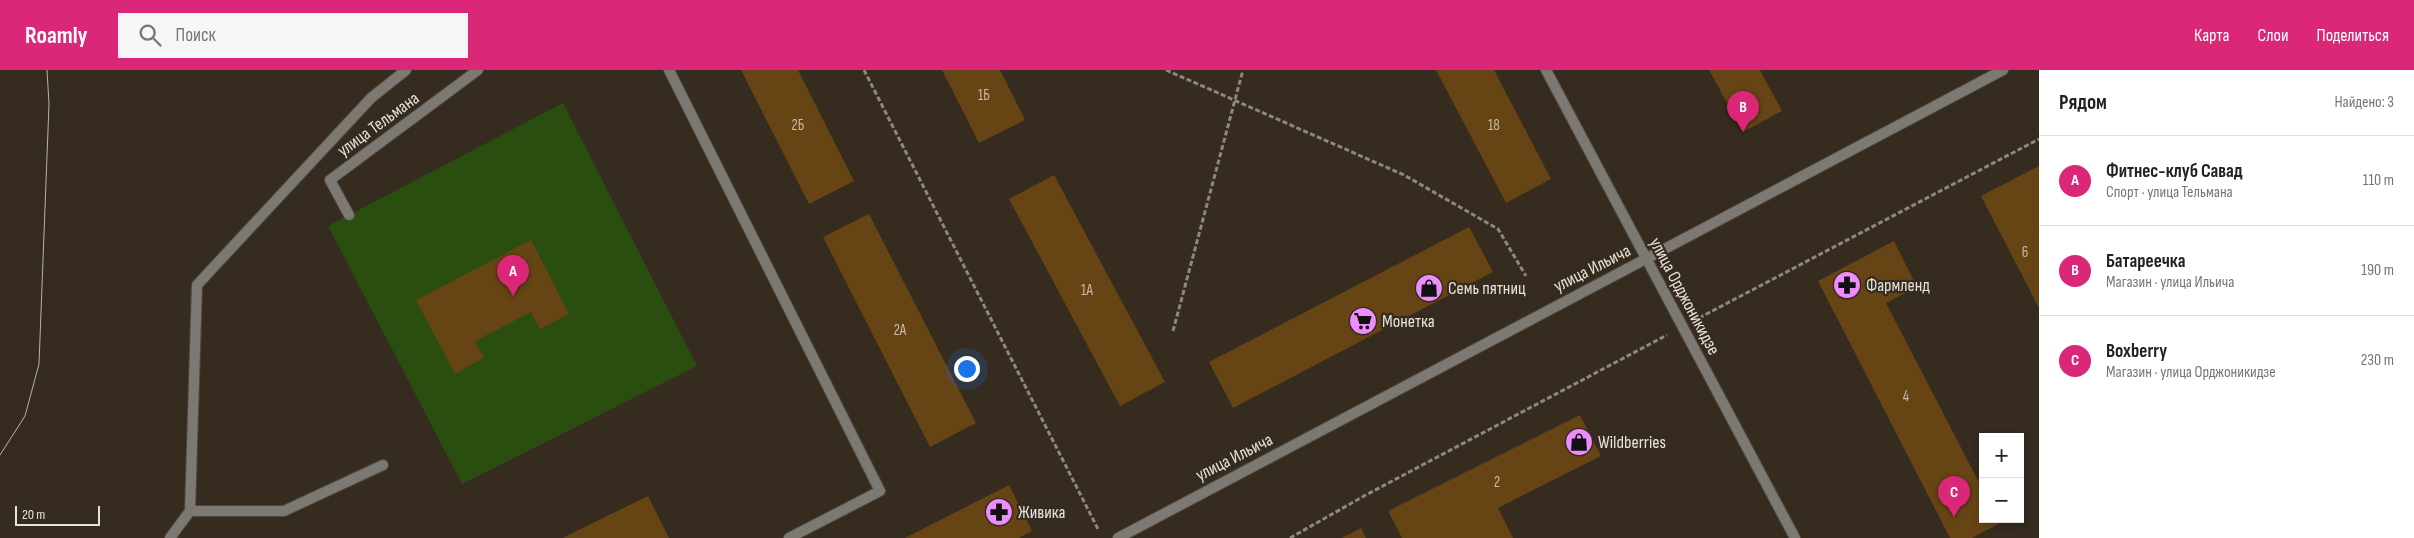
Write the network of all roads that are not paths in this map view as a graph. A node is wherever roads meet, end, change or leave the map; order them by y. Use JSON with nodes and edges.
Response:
{"nodes":[{"id":1,"x":406,"y":70,"type":"edge"},
{"id":2,"x":478,"y":70,"type":"edge"},
{"id":3,"x":669,"y":70,"type":"edge"},
{"id":4,"x":1546,"y":70,"type":"edge"},
{"id":5,"x":2003,"y":70,"type":"edge"},
{"id":6,"x":349,"y":215,"type":"dead end"},
{"id":7,"x":1647,"y":258,"type":"junction"},
{"id":8,"x":383,"y":465,"type":"dead end"},
{"id":9,"x":190,"y":511,"type":"junction"},
{"id":10,"x":170,"y":538,"type":"edge"},
{"id":11,"x":789,"y":538,"type":"edge"},
{"id":12,"x":1118,"y":538,"type":"edge"},
{"id":13,"x":1795,"y":538,"type":"edge"}],
"edges":[{"from":1,"to":9,"type":"street"},
{"from":2,"to":6,"type":"street","name":"улица Тельмана"},
{"from":3,"to":11,"type":"street"},
{"from":4,"to":7,"type":"street","name":"улица Орджоникидзе"},
{"from":5,"to":7,"type":"street","name":"улица Ильича"},
{"from":7,"to":12,"type":"street","name":"улица Ильича"},
{"from":7,"to":13,"type":"street","name":"улица Орджоникидзе"},
{"from":8,"to":9,"type":"street"},
{"from":9,"to":10,"type":"street"}]}
